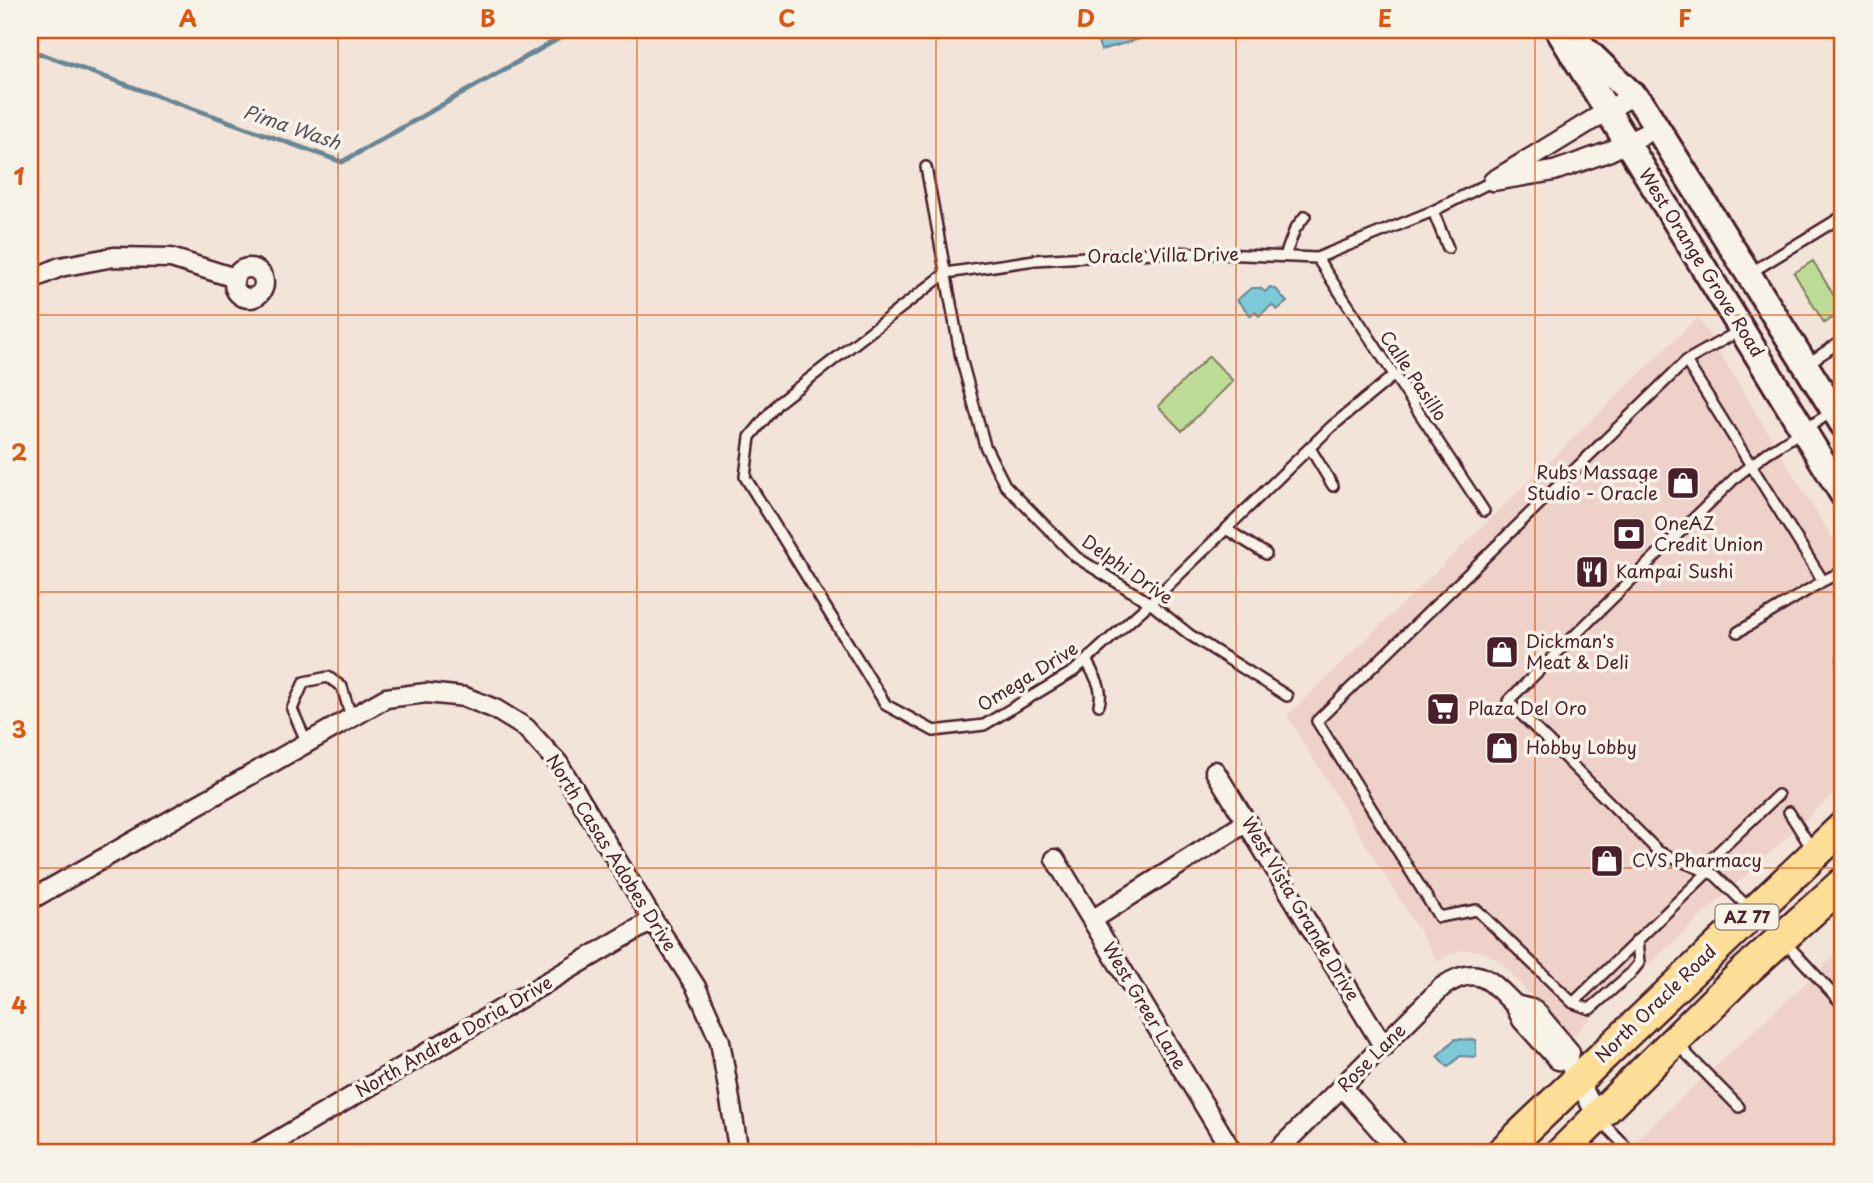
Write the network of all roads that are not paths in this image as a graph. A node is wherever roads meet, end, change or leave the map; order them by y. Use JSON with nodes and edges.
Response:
{"nodes":[{"id":1,"x":1558,"y":30,"type":"edge"},
{"id":2,"x":1566,"y":30,"type":"edge"},
{"id":3,"x":1633,"y":95,"type":"junction"},
{"id":4,"x":1608,"y":112,"type":"junction"},
{"id":5,"x":1657,"y":128,"type":"junction"},
{"id":6,"x":1627,"y":143,"type":"junction"},
{"id":7,"x":926,"y":167,"type":"dead end"},
{"id":8,"x":1493,"y":181,"type":"junction"},
{"id":9,"x":1433,"y":211,"type":"junction"},
{"id":10,"x":1305,"y":216,"type":"dead end"},
{"id":11,"x":1843,"y":216,"type":"edge"},
{"id":12,"x":1448,"y":248,"type":"dead end"},
{"id":13,"x":1285,"y":256,"type":"junction"},
{"id":14,"x":1317,"y":258,"type":"junction"},
{"id":15,"x":946,"y":273,"type":"junction"},
{"id":16,"x":1749,"y":274,"type":"junction"},
{"id":17,"x":234,"y":278,"type":"dead end"},
{"id":18,"x":30,"y":280,"type":"edge"},
{"id":19,"x":1742,"y":329,"type":"junction"},
{"id":20,"x":1843,"y":341,"type":"edge"},
{"id":21,"x":844,"y":352,"type":"joint"},
{"id":22,"x":1686,"y":361,"type":"junction"},
{"id":23,"x":1805,"y":365,"type":"junction"},
{"id":24,"x":1393,"y":376,"type":"junction"},
{"id":25,"x":1840,"y":416,"type":"edge"},
{"id":26,"x":1804,"y":430,"type":"junction"},
{"id":27,"x":1310,"y":448,"type":"junction"},
{"id":28,"x":1752,"y":465,"type":"junction"},
{"id":29,"x":1333,"y":486,"type":"dead end"},
{"id":30,"x":1843,"y":495,"type":"edge"},
{"id":31,"x":1484,"y":510,"type":"dead end"},
{"id":32,"x":1226,"y":529,"type":"junction"},
{"id":33,"x":1266,"y":554,"type":"dead end"},
{"id":34,"x":1843,"y":571,"type":"edge"},
{"id":35,"x":1823,"y":581,"type":"junction"},
{"id":36,"x":1150,"y":603,"type":"junction"},
{"id":37,"x":1738,"y":632,"type":"dead end"},
{"id":38,"x":1843,"y":658,"type":"edge"},
{"id":39,"x":1086,"y":660,"type":"junction"},
{"id":40,"x":1843,"y":668,"type":"edge"},
{"id":41,"x":1287,"y":696,"type":"dead end"},
{"id":42,"x":1099,"y":705,"type":"dead end"},
{"id":43,"x":351,"y":717,"type":"junction"},
{"id":44,"x":307,"y":743,"type":"junction"},
{"id":45,"x":1215,"y":771,"type":"dead end"},
{"id":46,"x":1778,"y":795,"type":"dead end"},
{"id":47,"x":1789,"y":812,"type":"dead end"},
{"id":48,"x":1247,"y":822,"type":"junction"},
{"id":49,"x":1843,"y":827,"type":"edge"},
{"id":50,"x":1814,"y":853,"type":"junction"},
{"id":51,"x":1055,"y":859,"type":"dead end"},
{"id":52,"x":1708,"y":872,"type":"junction"},
{"id":53,"x":1842,"y":886,"type":"edge"},
{"id":54,"x":30,"y":900,"type":"edge"},
{"id":55,"x":1753,"y":911,"type":"junction"},
{"id":56,"x":653,"y":920,"type":"junction"},
{"id":57,"x":1092,"y":920,"type":"junction"},
{"id":58,"x":1782,"y":939,"type":"junction"},
{"id":59,"x":1637,"y":940,"type":"junction"},
{"id":60,"x":1573,"y":1003,"type":"junction"},
{"id":61,"x":1843,"y":1005,"type":"edge"},
{"id":62,"x":1674,"y":1041,"type":"junction"},
{"id":63,"x":1384,"y":1047,"type":"junction"},
{"id":64,"x":1573,"y":1070,"type":"junction"},
{"id":65,"x":1343,"y":1088,"type":"junction"},
{"id":66,"x":1739,"y":1107,"type":"dead end"},
{"id":67,"x":1597,"y":1116,"type":"junction"},
{"id":68,"x":256,"y":1153,"type":"edge"},
{"id":69,"x":739,"y":1153,"type":"edge"},
{"id":70,"x":1233,"y":1153,"type":"edge"},
{"id":71,"x":1275,"y":1153,"type":"edge"},
{"id":72,"x":1400,"y":1153,"type":"edge"},
{"id":73,"x":1501,"y":1153,"type":"edge"},
{"id":74,"x":1561,"y":1153,"type":"edge"},
{"id":75,"x":1631,"y":1153,"type":"edge"}],
"edges":[{"from":1,"to":4,"type":"main road","name":"West Orange Grove Road"},
{"from":2,"to":3,"type":"main road","name":"West Orange Grove Road"},
{"from":3,"to":4,"type":"street","name":"Oracle Villa Drive"},
{"from":3,"to":5,"type":"main road","name":"West Orange Grove Road"},
{"from":4,"to":6,"type":"main road","name":"West Orange Grove Road"},
{"from":4,"to":8,"type":"street","name":"Oracle Villa Drive"},
{"from":5,"to":6,"type":"street","name":"Oracle Villa Drive"},
{"from":5,"to":16,"type":"main road","name":"West Orange Grove Road"},
{"from":6,"to":8,"type":"street","name":"Oracle Villa Drive"},
{"from":6,"to":19,"type":"main road","name":"West Orange Grove Road"},
{"from":7,"to":15,"type":"lane","name":"Delphi Drive"},
{"from":8,"to":9,"type":"lane","name":"Oracle Villa Drive"},
{"from":9,"to":12,"type":"lane"},
{"from":9,"to":14,"type":"lane","name":"Oracle Villa Drive"},
{"from":10,"to":13,"type":"lane"},
{"from":11,"to":16,"type":"lane"},
{"from":13,"to":14,"type":"lane","name":"Oracle Villa Drive"},
{"from":13,"to":15,"type":"lane","name":"Oracle Villa Drive"},
{"from":14,"to":24,"type":"lane","name":"Calle Pasillo"},
{"from":15,"to":21,"type":"lane","name":"Oracle Villa Drive"},
{"from":15,"to":36,"type":"lane","name":"Delphi Drive"},
{"from":16,"to":23,"type":"main road","name":"West Orange Grove Road"},
{"from":17,"to":18,"type":"street"},
{"from":19,"to":22,"type":"lane"},
{"from":19,"to":26,"type":"main road","name":"West Orange Grove Road"},
{"from":20,"to":23,"type":"lane"},
{"from":21,"to":39,"type":"lane","name":"Omega Drive"},
{"from":22,"to":28,"type":"lane"},
{"from":22,"to":60,"type":"lane"},
{"from":23,"to":25,"type":"main road","name":"West Orange Grove Road"},
{"from":24,"to":27,"type":"lane","name":"Omega Drive"},
{"from":24,"to":31,"type":"lane","name":"Calle Pasillo"},
{"from":25,"to":26,"type":"lane"},
{"from":26,"to":28,"type":"lane"},
{"from":26,"to":30,"type":"main road","name":"West Orange Grove Road"},
{"from":27,"to":29,"type":"lane"},
{"from":27,"to":32,"type":"lane","name":"Omega Drive"},
{"from":28,"to":35,"type":"lane"},
{"from":28,"to":52,"type":"lane"},
{"from":32,"to":33,"type":"lane"},
{"from":32,"to":36,"type":"lane","name":"Omega Drive"},
{"from":34,"to":35,"type":"lane"},
{"from":35,"to":37,"type":"lane"},
{"from":36,"to":39,"type":"lane","name":"Omega Drive"},
{"from":36,"to":41,"type":"lane","name":"Delphi Drive"},
{"from":38,"to":40,"type":"lane"},
{"from":39,"to":42,"type":"lane"},
{"from":43,"to":44,"type":"street","name":"North Casas Adobes Drive"},
{"from":43,"to":44,"type":"lane"},
{"from":43,"to":56,"type":"street","name":"North Casas Adobes Drive"},
{"from":44,"to":54,"type":"street","name":"North Casas Adobes Drive"},
{"from":45,"to":48,"type":"street","name":"West Vista Grande Drive"},
{"from":46,"to":52,"type":"lane"},
{"from":47,"to":50,"type":"lane"},
{"from":48,"to":57,"type":"street"},
{"from":48,"to":63,"type":"street","name":"West Vista Grande Drive"},
{"from":49,"to":50,"type":"highway","name":"North Oracle Road","number":"AZ 77"},
{"from":50,"to":55,"type":"highway","name":"North Oracle Road","number":"AZ 77"},
{"from":51,"to":57,"type":"street","name":"West Greer Lane"},
{"from":52,"to":55,"type":"lane"},
{"from":52,"to":59,"type":"lane"},
{"from":53,"to":58,"type":"highway","number":"AZ 77"},
{"from":55,"to":64,"type":"highway","name":"North Oracle Road","number":"AZ 77"},
{"from":56,"to":68,"type":"street","name":"North Andrea Doria Drive"},
{"from":56,"to":69,"type":"street","name":"North Casas Adobes Drive"},
{"from":57,"to":70,"type":"street","name":"West Greer Lane"},
{"from":58,"to":61,"type":"lane"},
{"from":58,"to":62,"type":"highway","number":"AZ 77"},
{"from":59,"to":60,"type":"lane"},
{"from":59,"to":60,"type":"lane"},
{"from":62,"to":66,"type":"lane"},
{"from":62,"to":67,"type":"highway","number":"AZ 77"},
{"from":63,"to":64,"type":"street","name":"Rose Lane"},
{"from":63,"to":65,"type":"street","name":"Rose Lane"},
{"from":64,"to":67,"type":"street"},
{"from":64,"to":73,"type":"highway","name":"North Oracle Road","number":"AZ 77"},
{"from":65,"to":71,"type":"street","name":"Rose Lane"},
{"from":65,"to":72,"type":"street"},
{"from":67,"to":74,"type":"highway","number":"AZ 77"},
{"from":67,"to":75,"type":"lane"}]}
